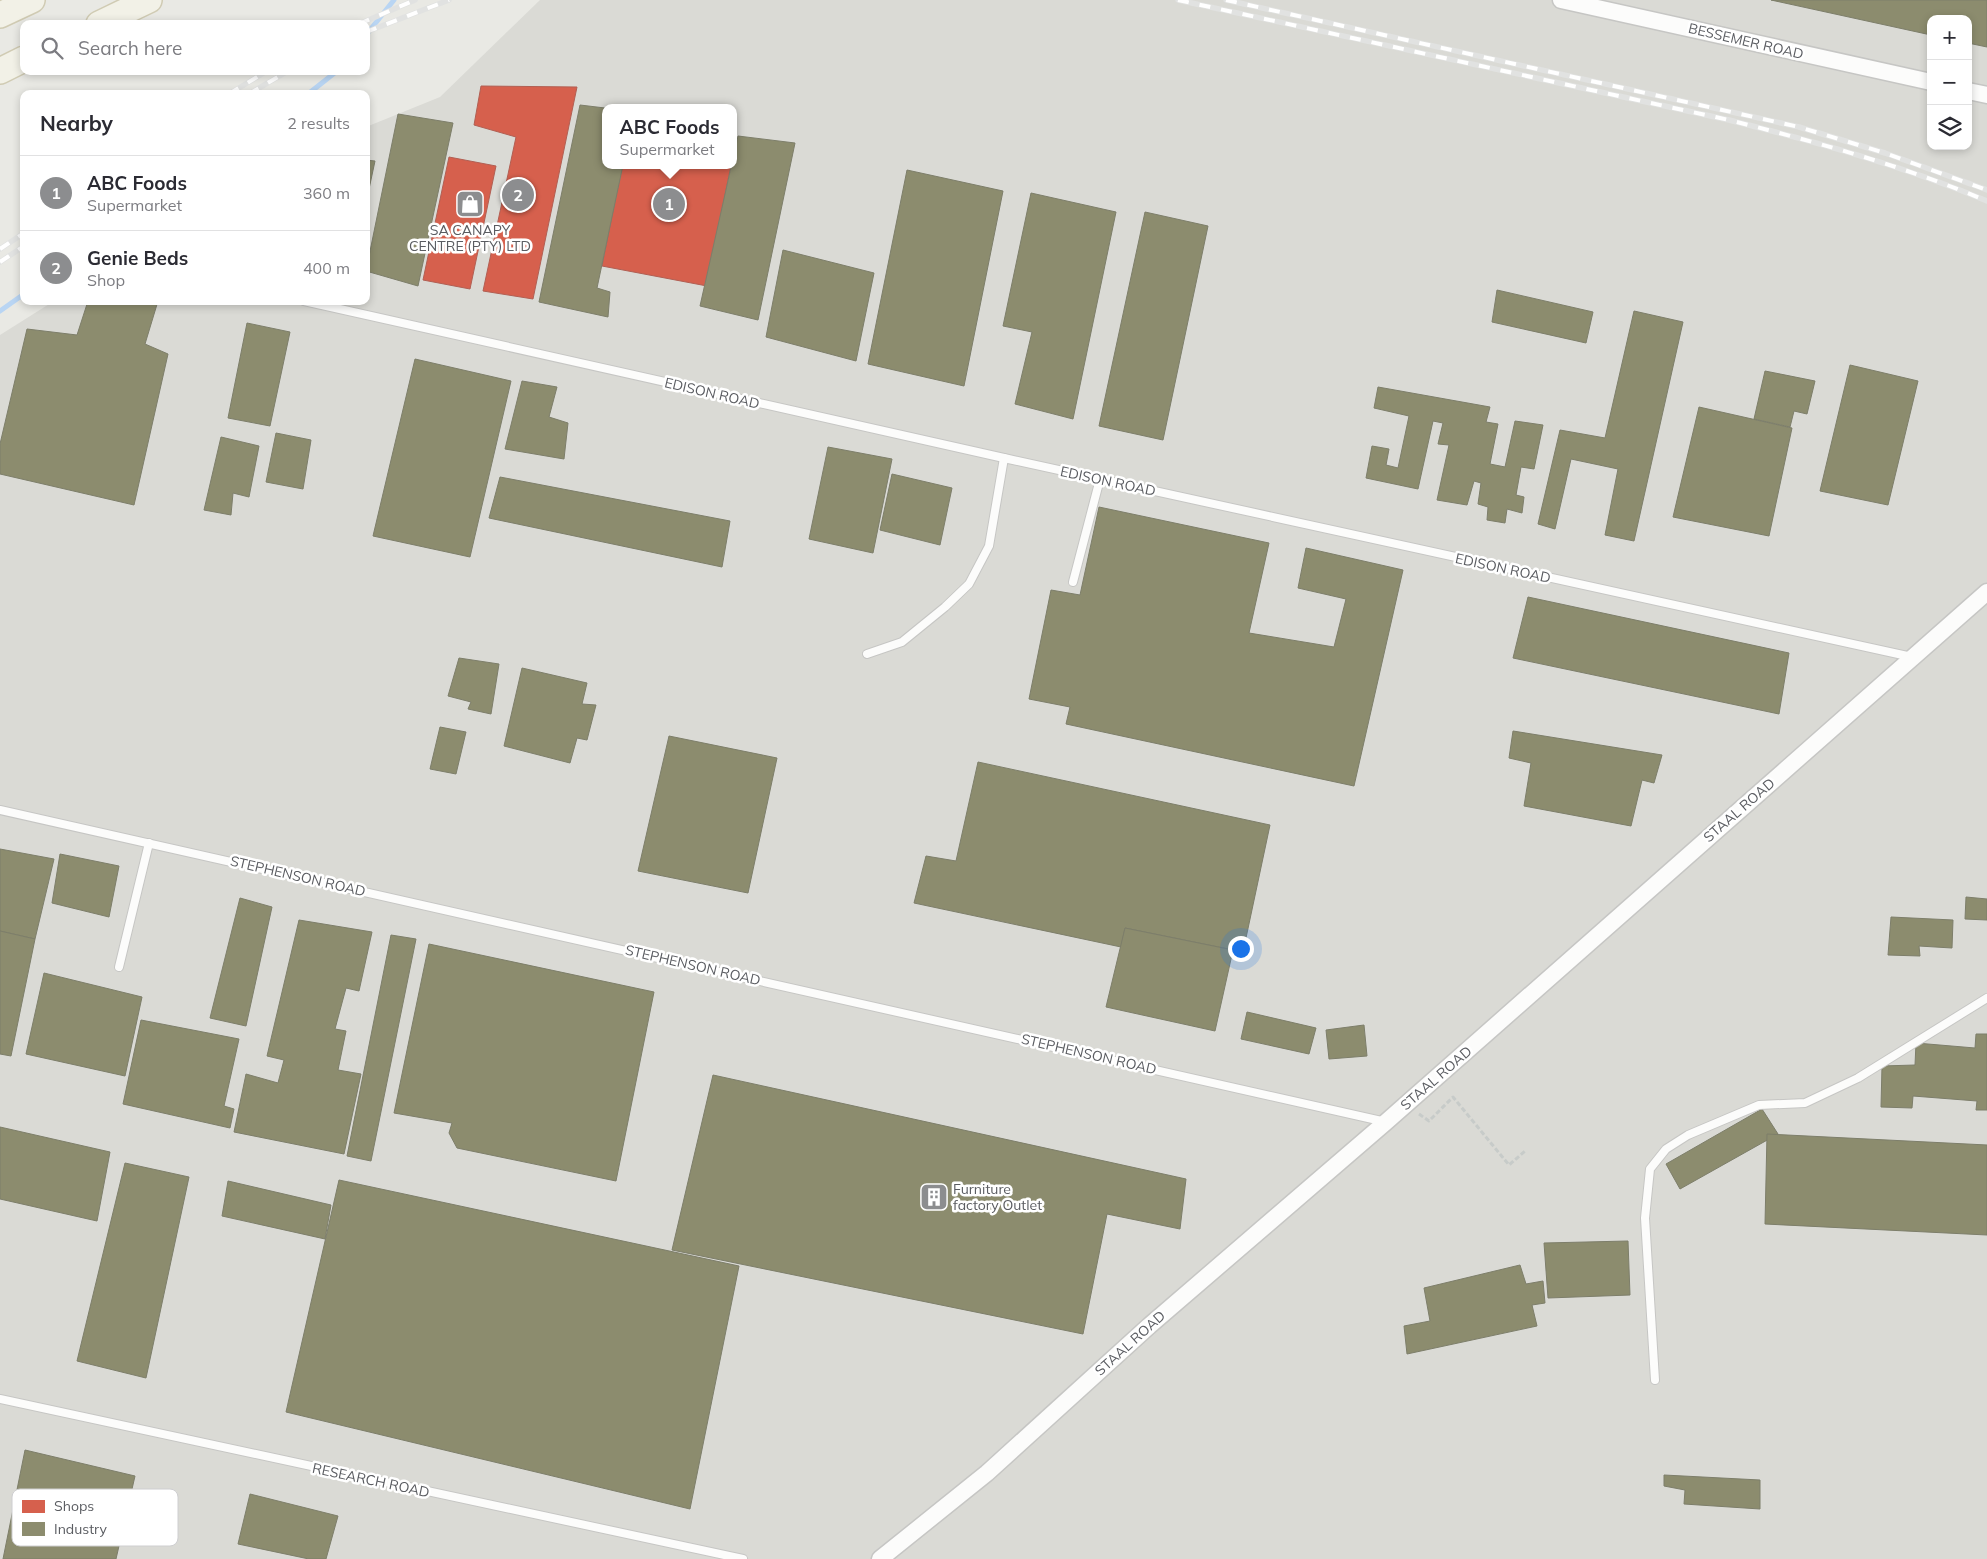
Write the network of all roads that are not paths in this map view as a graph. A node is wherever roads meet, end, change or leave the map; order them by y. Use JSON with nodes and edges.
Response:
{"nodes":[{"id":1,"x":32,"y":0,"type":"edge"},
{"id":2,"x":149,"y":0,"type":"edge"},
{"id":3,"x":1561,"y":0,"type":"edge"},
{"id":4,"x":0,"y":15,"type":"edge"},
{"id":5,"x":107,"y":20,"type":"edge"},
{"id":6,"x":20,"y":61,"type":"edge"},
{"id":7,"x":0,"y":71,"type":"edge"},
{"id":8,"x":1927,"y":81,"type":"edge"},
{"id":9,"x":1972,"y":92,"type":"edge"},
{"id":10,"x":1987,"y":95,"type":"edge"},
{"id":11,"x":322,"y":305,"type":"edge"},
{"id":12,"x":1004,"y":458,"type":"junction"},
{"id":13,"x":1100,"y":479,"type":"junction"},
{"id":14,"x":1073,"y":582,"type":"dead end"},
{"id":15,"x":1987,"y":592,"type":"edge"},
{"id":16,"x":867,"y":654,"type":"dead end"},
{"id":17,"x":1912,"y":657,"type":"junction"},
{"id":18,"x":0,"y":810,"type":"edge"},
{"id":19,"x":150,"y":843,"type":"junction"},
{"id":20,"x":120,"y":967,"type":"dead end"},
{"id":21,"x":1987,"y":998,"type":"edge"},
{"id":22,"x":1386,"y":1122,"type":"junction"},
{"id":23,"x":1655,"y":1380,"type":"dead end"},
{"id":24,"x":0,"y":1399,"type":"edge"},
{"id":25,"x":743,"y":1559,"type":"edge"},
{"id":26,"x":880,"y":1559,"type":"edge"}],
"edges":[{"from":1,"to":4,"type":"main road"},
{"from":2,"to":5,"type":"main road"},
{"from":3,"to":8,"type":"street","name":"BESSEMER ROAD"},
{"from":6,"to":7,"type":"main road"},
{"from":9,"to":10,"type":"street"},
{"from":11,"to":12,"type":"lane","name":"EDISON ROAD"},
{"from":12,"to":13,"type":"lane","name":"EDISON ROAD"},
{"from":12,"to":16,"type":"lane"},
{"from":13,"to":14,"type":"lane"},
{"from":13,"to":17,"type":"lane","name":"EDISON ROAD"},
{"from":15,"to":17,"type":"street","name":"STAAL ROAD"},
{"from":17,"to":22,"type":"street","name":"STAAL ROAD"},
{"from":18,"to":19,"type":"lane","name":"STEPHENSON ROAD"},
{"from":19,"to":20,"type":"lane"},
{"from":19,"to":22,"type":"lane","name":"STEPHENSON ROAD"},
{"from":21,"to":23,"type":"lane"},
{"from":22,"to":26,"type":"street","name":"STAAL ROAD"},
{"from":24,"to":25,"type":"lane","name":"RESEARCH ROAD"}]}
